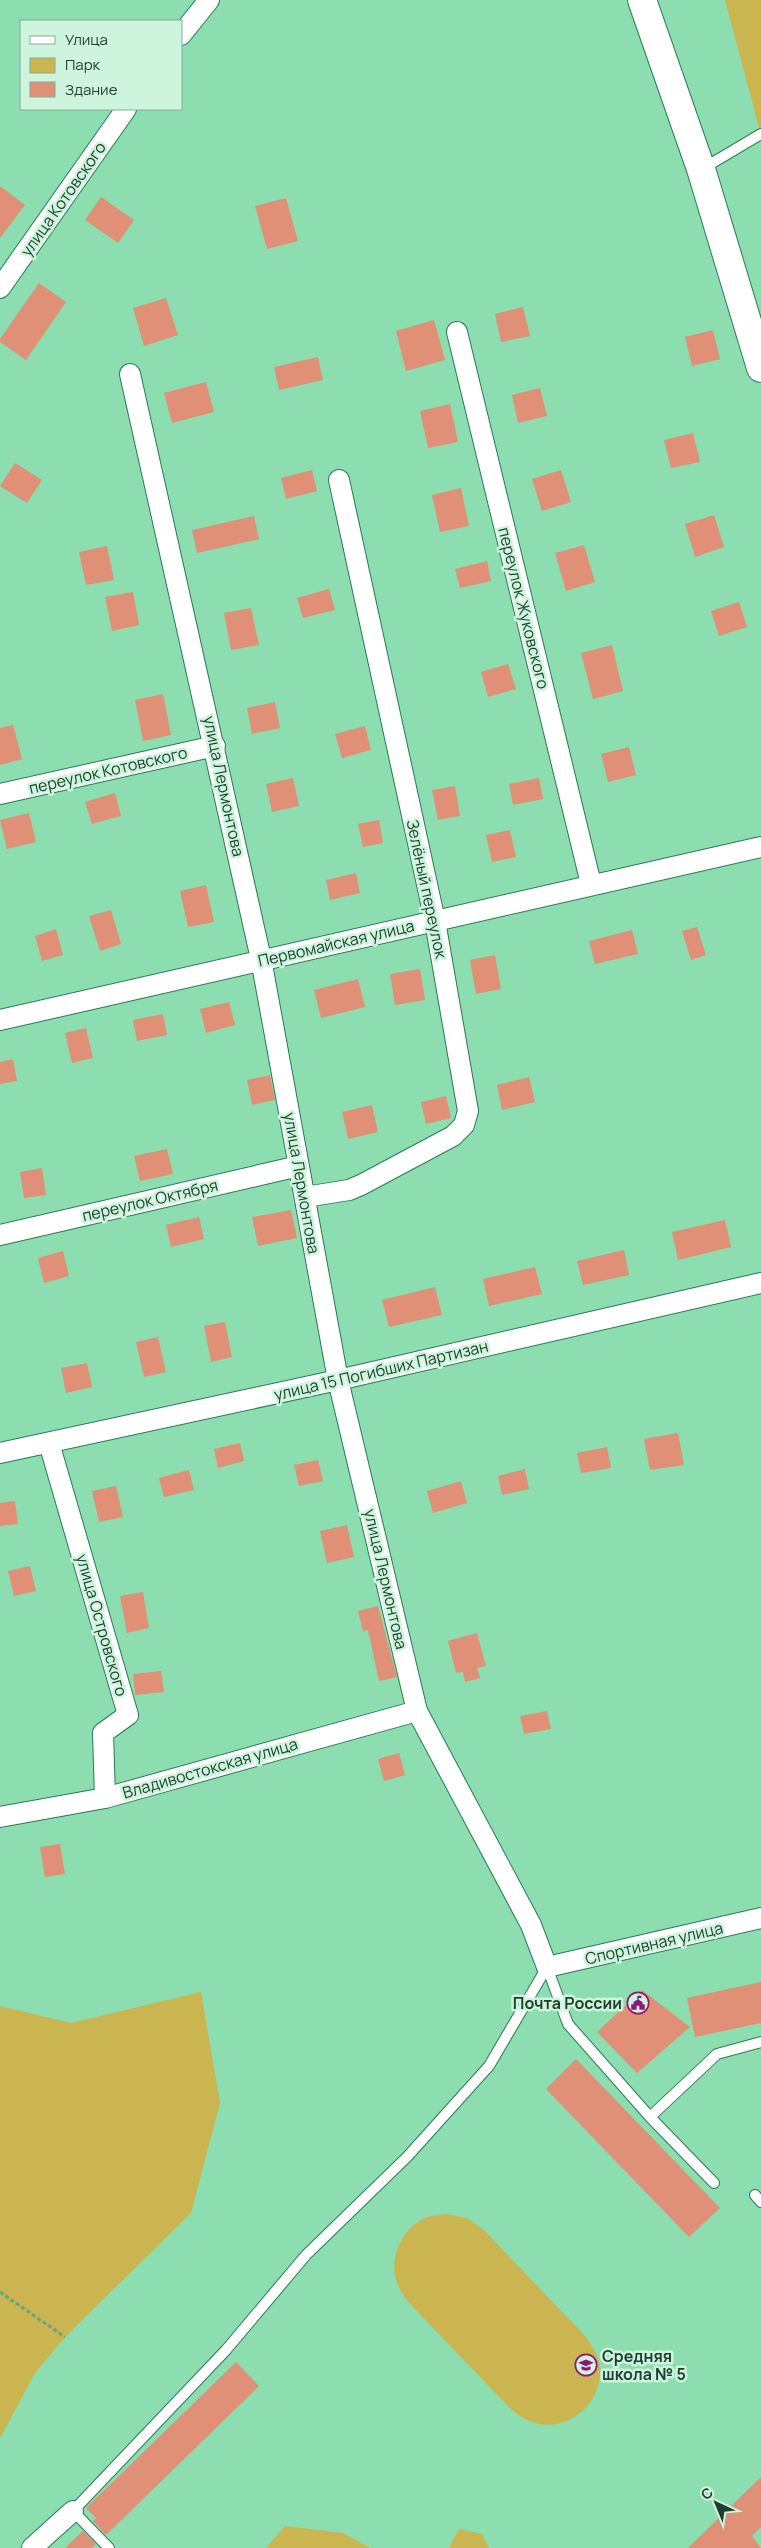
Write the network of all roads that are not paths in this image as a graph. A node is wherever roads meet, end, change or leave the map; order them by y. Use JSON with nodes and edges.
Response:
{"nodes":[{"id":1,"x":209,"y":0,"type":"edge"},
{"id":2,"x":642,"y":0,"type":"edge"},
{"id":3,"x":182,"y":34,"type":"edge"},
{"id":4,"x":125,"y":110,"type":"edge"},
{"id":5,"x":761,"y":134,"type":"edge"},
{"id":6,"x":701,"y":169,"type":"junction"},
{"id":7,"x":0,"y":288,"type":"edge"},
{"id":8,"x":457,"y":332,"type":"dead end"},
{"id":9,"x":761,"y":368,"type":"edge"},
{"id":10,"x":130,"y":374,"type":"dead end"},
{"id":11,"x":339,"y":480,"type":"dead end"},
{"id":12,"x":215,"y":746,"type":"junction"},
{"id":13,"x":0,"y":794,"type":"edge"},
{"id":14,"x":761,"y":847,"type":"edge"},
{"id":15,"x":591,"y":884,"type":"junction"},
{"id":16,"x":435,"y":921,"type":"junction"},
{"id":17,"x":262,"y":959,"type":"junction"},
{"id":18,"x":0,"y":1020,"type":"edge"},
{"id":19,"x":299,"y":1166,"type":"junction"},
{"id":20,"x":305,"y":1197,"type":"junction"},
{"id":21,"x":0,"y":1235,"type":"edge"},
{"id":22,"x":761,"y":1283,"type":"edge"},
{"id":23,"x":338,"y":1380,"type":"junction"},
{"id":24,"x":48,"y":1442,"type":"junction"},
{"id":25,"x":0,"y":1453,"type":"edge"},
{"id":26,"x":417,"y":1710,"type":"junction"},
{"id":27,"x":105,"y":1798,"type":"junction"},
{"id":28,"x":0,"y":1817,"type":"edge"},
{"id":29,"x":761,"y":1918,"type":"edge"},
{"id":30,"x":547,"y":1967,"type":"junction"},
{"id":31,"x":761,"y":2042,"type":"edge"},
{"id":32,"x":650,"y":2116,"type":"junction"},
{"id":33,"x":714,"y":2183,"type":"dead end"},
{"id":34,"x":74,"y":2511,"type":"junction"},
{"id":35,"x":32,"y":2548,"type":"edge"},
{"id":36,"x":109,"y":2548,"type":"edge"}],
"edges":[{"from":1,"to":3,"type":"street"},
{"from":2,"to":6,"type":"street"},
{"from":4,"to":7,"type":"street","name":"улица Котовского"},
{"from":5,"to":6,"type":"lane"},
{"from":6,"to":9,"type":"street"},
{"from":8,"to":15,"type":"street","name":"переулок Жуковского"},
{"from":10,"to":12,"type":"street","name":"улица Лермонтова"},
{"from":11,"to":16,"type":"street","name":"Зелёный переулок"},
{"from":12,"to":13,"type":"street","name":"переулок Котовского"},
{"from":12,"to":17,"type":"street","name":"улица Лермонтова"},
{"from":14,"to":15,"type":"street","name":"Первомайская улица"},
{"from":15,"to":16,"type":"street","name":"Первомайская улица"},
{"from":16,"to":17,"type":"street","name":"Первомайская улица"},
{"from":16,"to":20,"type":"street","name":"Зелёный переулок"},
{"from":17,"to":18,"type":"street","name":"Первомайская улица"},
{"from":17,"to":19,"type":"street","name":"улица Лермонтова"},
{"from":19,"to":20,"type":"street","name":"улица Лермонтова"},
{"from":19,"to":21,"type":"street","name":"переулок Октября"},
{"from":20,"to":23,"type":"street","name":"улица Лермонтова"},
{"from":22,"to":23,"type":"street","name":"улица 15 Погибших Партизан"},
{"from":23,"to":24,"type":"street","name":"улица 15 Погибших Партизан"},
{"from":23,"to":26,"type":"street","name":"улица Лермонтова"},
{"from":24,"to":25,"type":"street","name":"улица 15 Погибших Партизан"},
{"from":24,"to":27,"type":"street","name":"улица Островского"},
{"from":26,"to":27,"type":"street","name":"Владивостокская улица"},
{"from":26,"to":30,"type":"street","name":"улица Лермонтова"},
{"from":27,"to":28,"type":"street","name":"Владивостокская улица"},
{"from":29,"to":30,"type":"street","name":"Спортивная улица"},
{"from":30,"to":32,"type":"lane"},
{"from":30,"to":34,"type":"lane"},
{"from":31,"to":32,"type":"lane"},
{"from":32,"to":33,"type":"lane"},
{"from":34,"to":35,"type":"street"},
{"from":34,"to":36,"type":"lane"}]}
